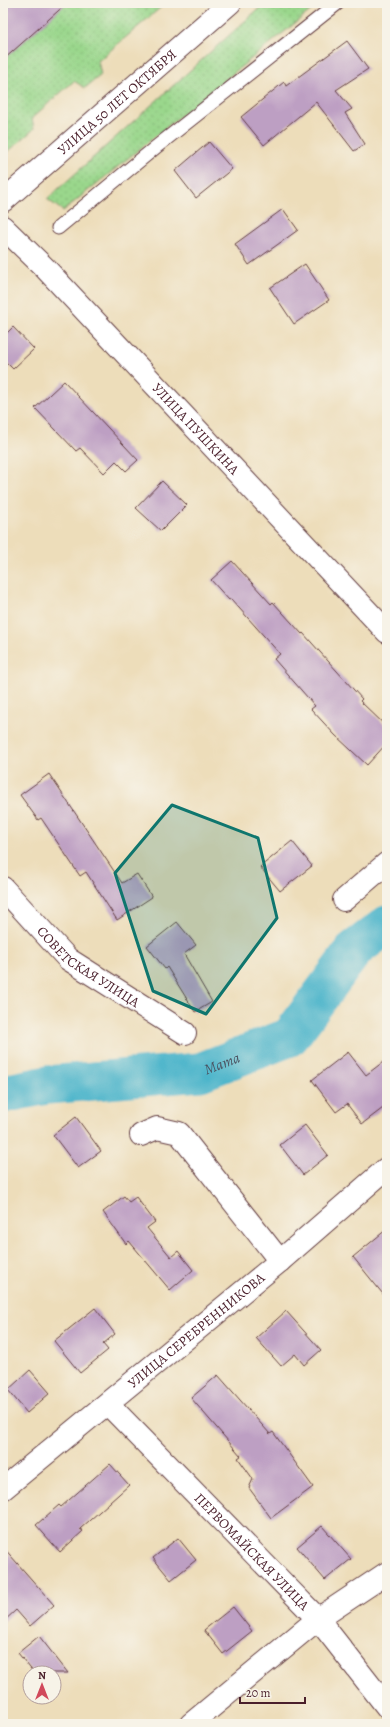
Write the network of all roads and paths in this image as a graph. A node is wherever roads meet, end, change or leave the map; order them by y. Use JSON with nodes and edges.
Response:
{"nodes":[{"id":1,"x":338,"y":3,"type":"edge"},
{"id":2,"x":223,"y":5,"type":"edge"},
{"id":3,"x":3,"y":201,"type":"edge"},
{"id":4,"x":3,"y":227,"type":"edge"},
{"id":5,"x":58,"y":228,"type":"dead end"},
{"id":6,"x":387,"y":632,"type":"edge"},
{"id":7,"x":387,"y":863,"type":"edge"},
{"id":8,"x":3,"y":888,"type":"edge"},
{"id":9,"x":344,"y":900,"type":"dead end"},
{"id":10,"x":185,"y":1033,"type":"dead end"},
{"id":11,"x":141,"y":1135,"type":"dead end"},
{"id":12,"x":387,"y":1168,"type":"edge"},
{"id":13,"x":280,"y":1261,"type":"junction"},
{"id":14,"x":108,"y":1404,"type":"junction"},
{"id":15,"x":3,"y":1489,"type":"edge"},
{"id":16,"x":387,"y":1573,"type":"edge"},
{"id":17,"x":318,"y":1620,"type":"junction"},
{"id":18,"x":387,"y":1707,"type":"edge"},
{"id":19,"x":191,"y":1724,"type":"edge"}],
"edges":[{"from":1,"to":5,"type":"lane"},
{"from":2,"to":3,"type":"street","name":"УЛИЦА 50 ЛЕТ ОКТЯБРЯ"},
{"from":4,"to":6,"type":"street","name":"УЛИЦА ПУШКИНА"},
{"from":7,"to":9,"type":"street"},
{"from":8,"to":10,"type":"street","name":"СОВЕТСКАЯ УЛИЦА"},
{"from":11,"to":13,"type":"street"},
{"from":12,"to":13,"type":"street","name":"УЛИЦА СЕРЕБРЕННИКОВА"},
{"from":13,"to":14,"type":"street","name":"УЛИЦА СЕРЕБРЕННИКОВА"},
{"from":14,"to":15,"type":"street","name":"УЛИЦА СЕРЕБРЕННИКОВА"},
{"from":14,"to":17,"type":"street","name":"ПЕРВОМАЙСКАЯ УЛИЦА"},
{"from":16,"to":17,"type":"street"},
{"from":17,"to":18,"type":"street","name":"ПЕРВОМАЙСКАЯ УЛИЦА"},
{"from":17,"to":19,"type":"street"}]}
